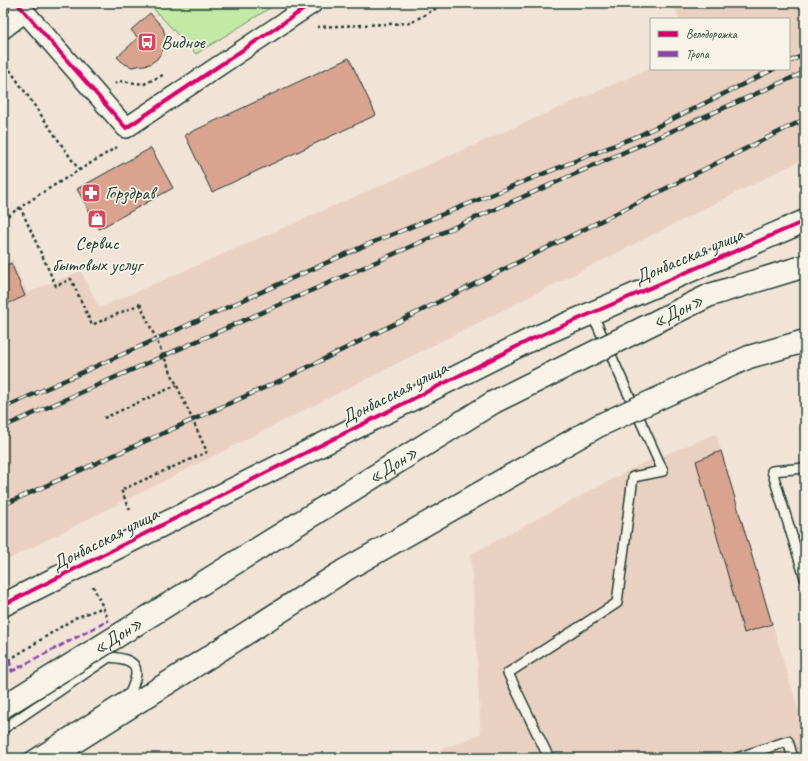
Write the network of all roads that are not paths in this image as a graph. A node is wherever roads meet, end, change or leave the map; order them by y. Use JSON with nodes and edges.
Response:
{"nodes":[{"id":1,"x":313,"y":3,"type":"edge"},
{"id":2,"x":21,"y":8,"type":"edge"},
{"id":3,"x":3,"y":29,"type":"edge"},
{"id":4,"x":805,"y":221,"type":"edge"},
{"id":5,"x":805,"y":266,"type":"edge"},
{"id":6,"x":592,"y":313,"type":"junction"},
{"id":7,"x":805,"y":341,"type":"edge"},
{"id":8,"x":805,"y":468,"type":"edge"},
{"id":9,"x":805,"y":578,"type":"edge"},
{"id":10,"x":3,"y":605,"type":"edge"},
{"id":11,"x":3,"y":707,"type":"edge"},
{"id":12,"x":3,"y":729,"type":"edge"},
{"id":13,"x":28,"y":758,"type":"edge"},
{"id":14,"x":49,"y":758,"type":"edge"},
{"id":15,"x":549,"y":758,"type":"edge"},
{"id":16,"x":737,"y":758,"type":"edge"},
{"id":17,"x":794,"y":758,"type":"edge"}],
"edges":[{"from":1,"to":2,"type":"street"},
{"from":2,"to":3,"type":"street"},
{"from":4,"to":6,"type":"main road","name":"Донбасская улица"},
{"from":5,"to":11,"type":"main road","name":"«Дон»","bridge":true},
{"from":6,"to":10,"type":"main road","name":"Донбасская улица"},
{"from":6,"to":15,"type":"lane"},
{"from":7,"to":14,"type":"main road","bridge":true},
{"from":8,"to":9,"type":"lane"},
{"from":12,"to":13,"type":"lane"},
{"from":16,"to":17,"type":"lane"}]}
